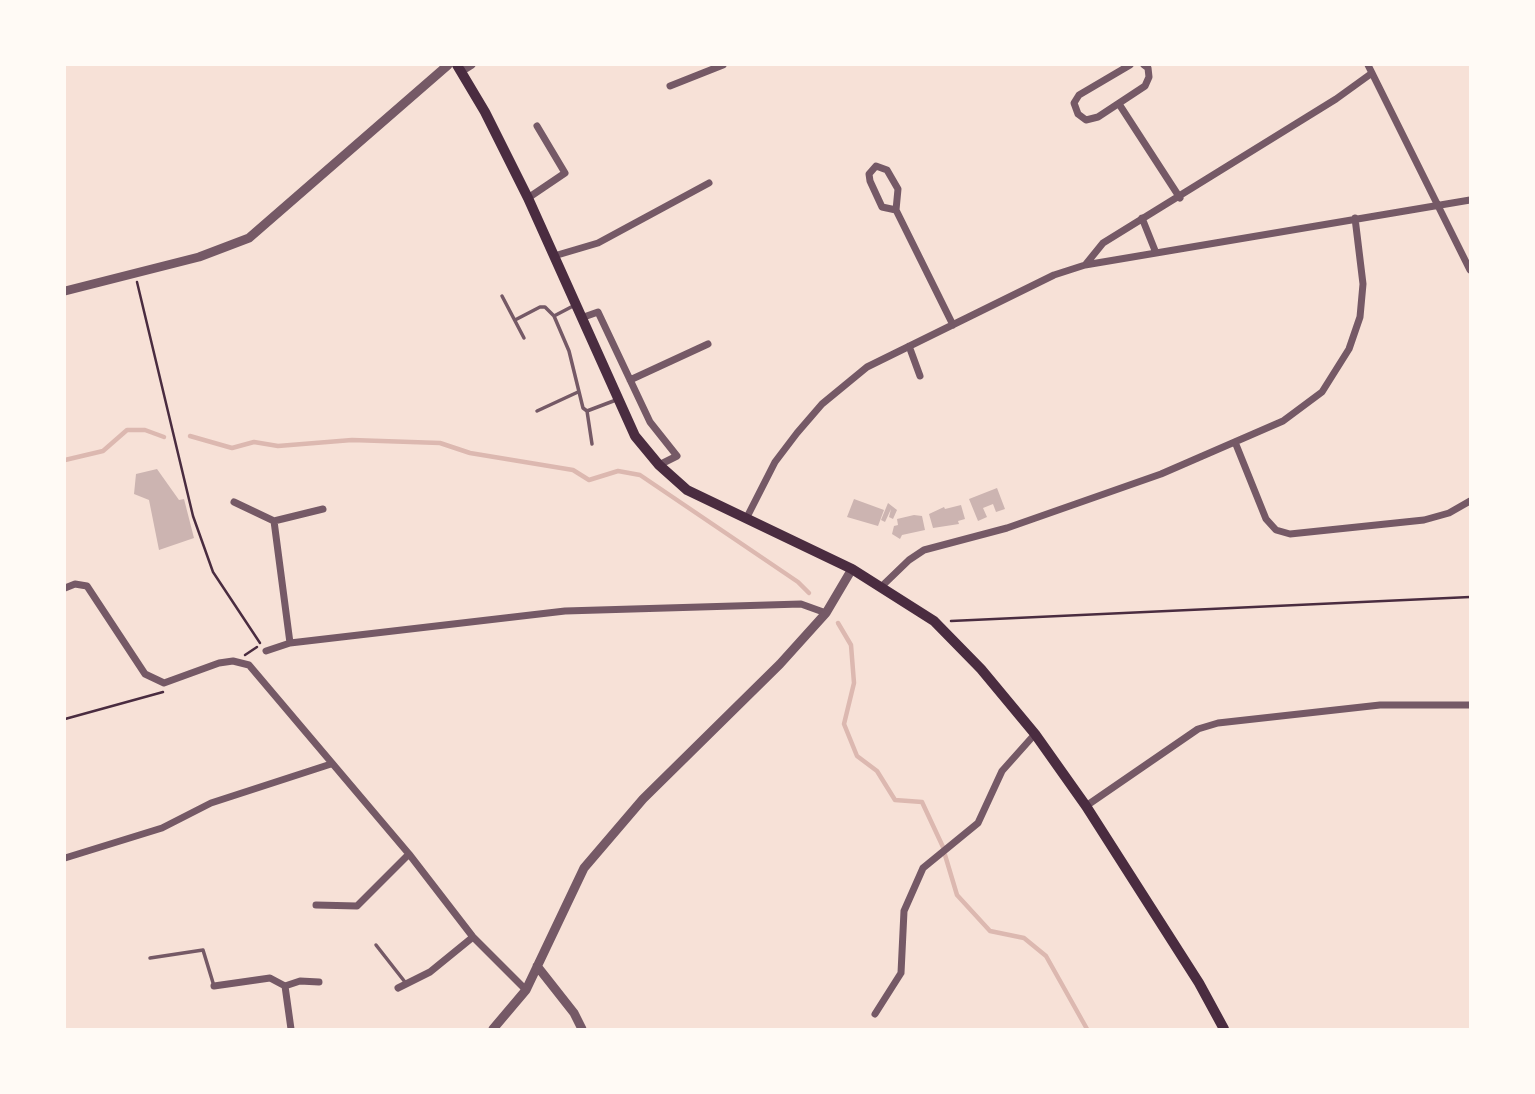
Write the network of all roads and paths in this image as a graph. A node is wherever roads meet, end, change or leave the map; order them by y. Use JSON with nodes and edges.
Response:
{"nodes":[{"id":1,"x":448,"y":65,"type":"edge"},
{"id":2,"x":472,"y":65,"type":"edge"},
{"id":3,"x":723,"y":65,"type":"edge"},
{"id":4,"x":1130,"y":65,"type":"edge"},
{"id":5,"x":1144,"y":65,"type":"edge"},
{"id":6,"x":1368,"y":65,"type":"edge"},
{"id":7,"x":459,"y":69,"type":"edge"},
{"id":8,"x":1372,"y":73,"type":"junction"},
{"id":9,"x":670,"y":86,"type":"dead end"},
{"id":10,"x":1119,"y":104,"type":"junction"},
{"id":11,"x":537,"y":126,"type":"dead end"},
{"id":12,"x":709,"y":183,"type":"dead end"},
{"id":13,"x":528,"y":198,"type":"junction"},
{"id":14,"x":1180,"y":198,"type":"junction"},
{"id":15,"x":1470,"y":201,"type":"edge"},
{"id":16,"x":1439,"y":206,"type":"junction"},
{"id":17,"x":895,"y":211,"type":"junction"},
{"id":18,"x":1142,"y":218,"type":"junction"},
{"id":19,"x":1355,"y":218,"type":"junction"},
{"id":20,"x":1156,"y":253,"type":"junction"},
{"id":21,"x":554,"y":256,"type":"junction"},
{"id":22,"x":1085,"y":265,"type":"junction"},
{"id":23,"x":1470,"y":270,"type":"edge"},
{"id":24,"x":135,"y":273,"type":"junction"},
{"id":25,"x":65,"y":291,"type":"edge"},
{"id":26,"x":502,"y":296,"type":"dead end"},
{"id":27,"x":576,"y":305,"type":"junction"},
{"id":28,"x":554,"y":316,"type":"junction"},
{"id":29,"x":581,"y":318,"type":"junction"},
{"id":30,"x":514,"y":320,"type":"junction"},
{"id":31,"x":953,"y":325,"type":"junction"},
{"id":32,"x":524,"y":338,"type":"dead end"},
{"id":33,"x":708,"y":344,"type":"dead end"},
{"id":34,"x":909,"y":346,"type":"junction"},
{"id":35,"x":920,"y":376,"type":"dead end"},
{"id":36,"x":630,"y":380,"type":"junction"},
{"id":37,"x":578,"y":392,"type":"junction"},
{"id":38,"x":618,"y":399,"type":"junction"},
{"id":39,"x":537,"y":411,"type":"dead end"},
{"id":40,"x":587,"y":411,"type":"junction"},
{"id":41,"x":1236,"y":442,"type":"junction"},
{"id":42,"x":592,"y":444,"type":"dead end"},
{"id":43,"x":659,"y":465,"type":"junction"},
{"id":44,"x":234,"y":502,"type":"dead end"},
{"id":45,"x":1470,"y":502,"type":"edge"},
{"id":46,"x":323,"y":509,"type":"dead end"},
{"id":47,"x":746,"y":519,"type":"junction"},
{"id":48,"x":274,"y":521,"type":"junction"},
{"id":49,"x":852,"y":569,"type":"junction"},
{"id":50,"x":65,"y":587,"type":"edge"},
{"id":51,"x":881,"y":587,"type":"junction"},
{"id":52,"x":1470,"y":597,"type":"edge"},
{"id":53,"x":826,"y":613,"type":"junction"},
{"id":54,"x":934,"y":621,"type":"junction"},
{"id":55,"x":290,"y":643,"type":"junction"},
{"id":56,"x":266,"y":652,"type":"junction"},
{"id":57,"x":236,"y":661,"type":"junction"},
{"id":58,"x":164,"y":683,"type":"junction"},
{"id":59,"x":1470,"y":705,"type":"edge"},
{"id":60,"x":65,"y":719,"type":"edge"},
{"id":61,"x":1035,"y":734,"type":"junction"},
{"id":62,"x":331,"y":764,"type":"junction"},
{"id":63,"x":1086,"y":806,"type":"junction"},
{"id":64,"x":409,"y":854,"type":"junction"},
{"id":65,"x":65,"y":858,"type":"edge"},
{"id":66,"x":316,"y":905,"type":"dead end"},
{"id":67,"x":473,"y":937,"type":"junction"},
{"id":68,"x":376,"y":945,"type":"dead end"},
{"id":69,"x":150,"y":958,"type":"dead end"},
{"id":70,"x":537,"y":966,"type":"junction"},
{"id":71,"x":319,"y":982,"type":"dead end"},
{"id":72,"x":406,"y":984,"type":"junction"},
{"id":73,"x":214,"y":986,"type":"joint"},
{"id":74,"x":285,"y":986,"type":"junction"},
{"id":75,"x":398,"y":988,"type":"dead end"},
{"id":76,"x":526,"y":990,"type":"junction"},
{"id":77,"x":876,"y":1014,"type":"dead end"},
{"id":78,"x":291,"y":1029,"type":"edge"},
{"id":79,"x":493,"y":1029,"type":"edge"},
{"id":80,"x":582,"y":1029,"type":"edge"},
{"id":81,"x":1224,"y":1029,"type":"edge"}],
"edges":[{"from":1,"to":24,"type":"street"},
{"from":2,"to":7,"type":"street"},
{"from":3,"to":9,"type":"street"},
{"from":4,"to":10,"type":"street"},
{"from":5,"to":10,"type":"street"},
{"from":6,"to":8,"type":"street"},
{"from":7,"to":13,"type":"main road"},
{"from":8,"to":14,"type":"street"},
{"from":8,"to":16,"type":"street"},
{"from":10,"to":14,"type":"street"},
{"from":11,"to":13,"type":"street"},
{"from":12,"to":21,"type":"street"},
{"from":13,"to":21,"type":"main road"},
{"from":14,"to":18,"type":"street"},
{"from":15,"to":16,"type":"street"},
{"from":16,"to":19,"type":"street"},
{"from":16,"to":23,"type":"street"},
{"from":17,"to":17,"type":"street"},
{"from":17,"to":31,"type":"street"},
{"from":18,"to":20,"type":"street"},
{"from":18,"to":22,"type":"street"},
{"from":19,"to":20,"type":"street"},
{"from":19,"to":41,"type":"street"},
{"from":20,"to":22,"type":"street"},
{"from":21,"to":27,"type":"main road"},
{"from":22,"to":31,"type":"street"},
{"from":24,"to":25,"type":"street"},
{"from":24,"to":56,"type":"path"},
{"from":26,"to":30,"type":"lane"},
{"from":27,"to":28,"type":"lane"},
{"from":27,"to":29,"type":"main road"},
{"from":28,"to":30,"type":"lane"},
{"from":28,"to":37,"type":"lane"},
{"from":29,"to":36,"type":"street"},
{"from":29,"to":38,"type":"main road"},
{"from":30,"to":32,"type":"lane"},
{"from":31,"to":34,"type":"street"},
{"from":33,"to":36,"type":"street"},
{"from":34,"to":35,"type":"street"},
{"from":34,"to":47,"type":"street"},
{"from":36,"to":43,"type":"street"},
{"from":37,"to":39,"type":"lane"},
{"from":37,"to":40,"type":"lane"},
{"from":38,"to":40,"type":"lane"},
{"from":38,"to":43,"type":"main road"},
{"from":40,"to":42,"type":"lane"},
{"from":41,"to":45,"type":"street"},
{"from":41,"to":51,"type":"street"},
{"from":43,"to":47,"type":"main road"},
{"from":44,"to":48,"type":"street"},
{"from":46,"to":48,"type":"street"},
{"from":47,"to":49,"type":"main road"},
{"from":48,"to":55,"type":"street"},
{"from":49,"to":51,"type":"main road"},
{"from":49,"to":53,"type":"street"},
{"from":50,"to":58,"type":"street"},
{"from":51,"to":54,"type":"main road"},
{"from":52,"to":54,"type":"path"},
{"from":53,"to":55,"type":"street"},
{"from":53,"to":70,"type":"street"},
{"from":54,"to":61,"type":"main road"},
{"from":55,"to":56,"type":"street"},
{"from":56,"to":57,"type":"path"},
{"from":57,"to":58,"type":"street"},
{"from":57,"to":62,"type":"street"},
{"from":58,"to":60,"type":"path"},
{"from":59,"to":63,"type":"street"},
{"from":61,"to":63,"type":"main road"},
{"from":61,"to":77,"type":"street"},
{"from":62,"to":64,"type":"street"},
{"from":62,"to":65,"type":"street"},
{"from":63,"to":81,"type":"main road"},
{"from":64,"to":66,"type":"street"},
{"from":64,"to":67,"type":"street"},
{"from":67,"to":72,"type":"street"},
{"from":67,"to":76,"type":"street"},
{"from":68,"to":72,"type":"lane"},
{"from":69,"to":73,"type":"lane"},
{"from":70,"to":76,"type":"street"},
{"from":70,"to":80,"type":"street"},
{"from":71,"to":74,"type":"street"},
{"from":72,"to":75,"type":"street"},
{"from":73,"to":74,"type":"street"},
{"from":74,"to":78,"type":"street"},
{"from":76,"to":79,"type":"street"}]}
